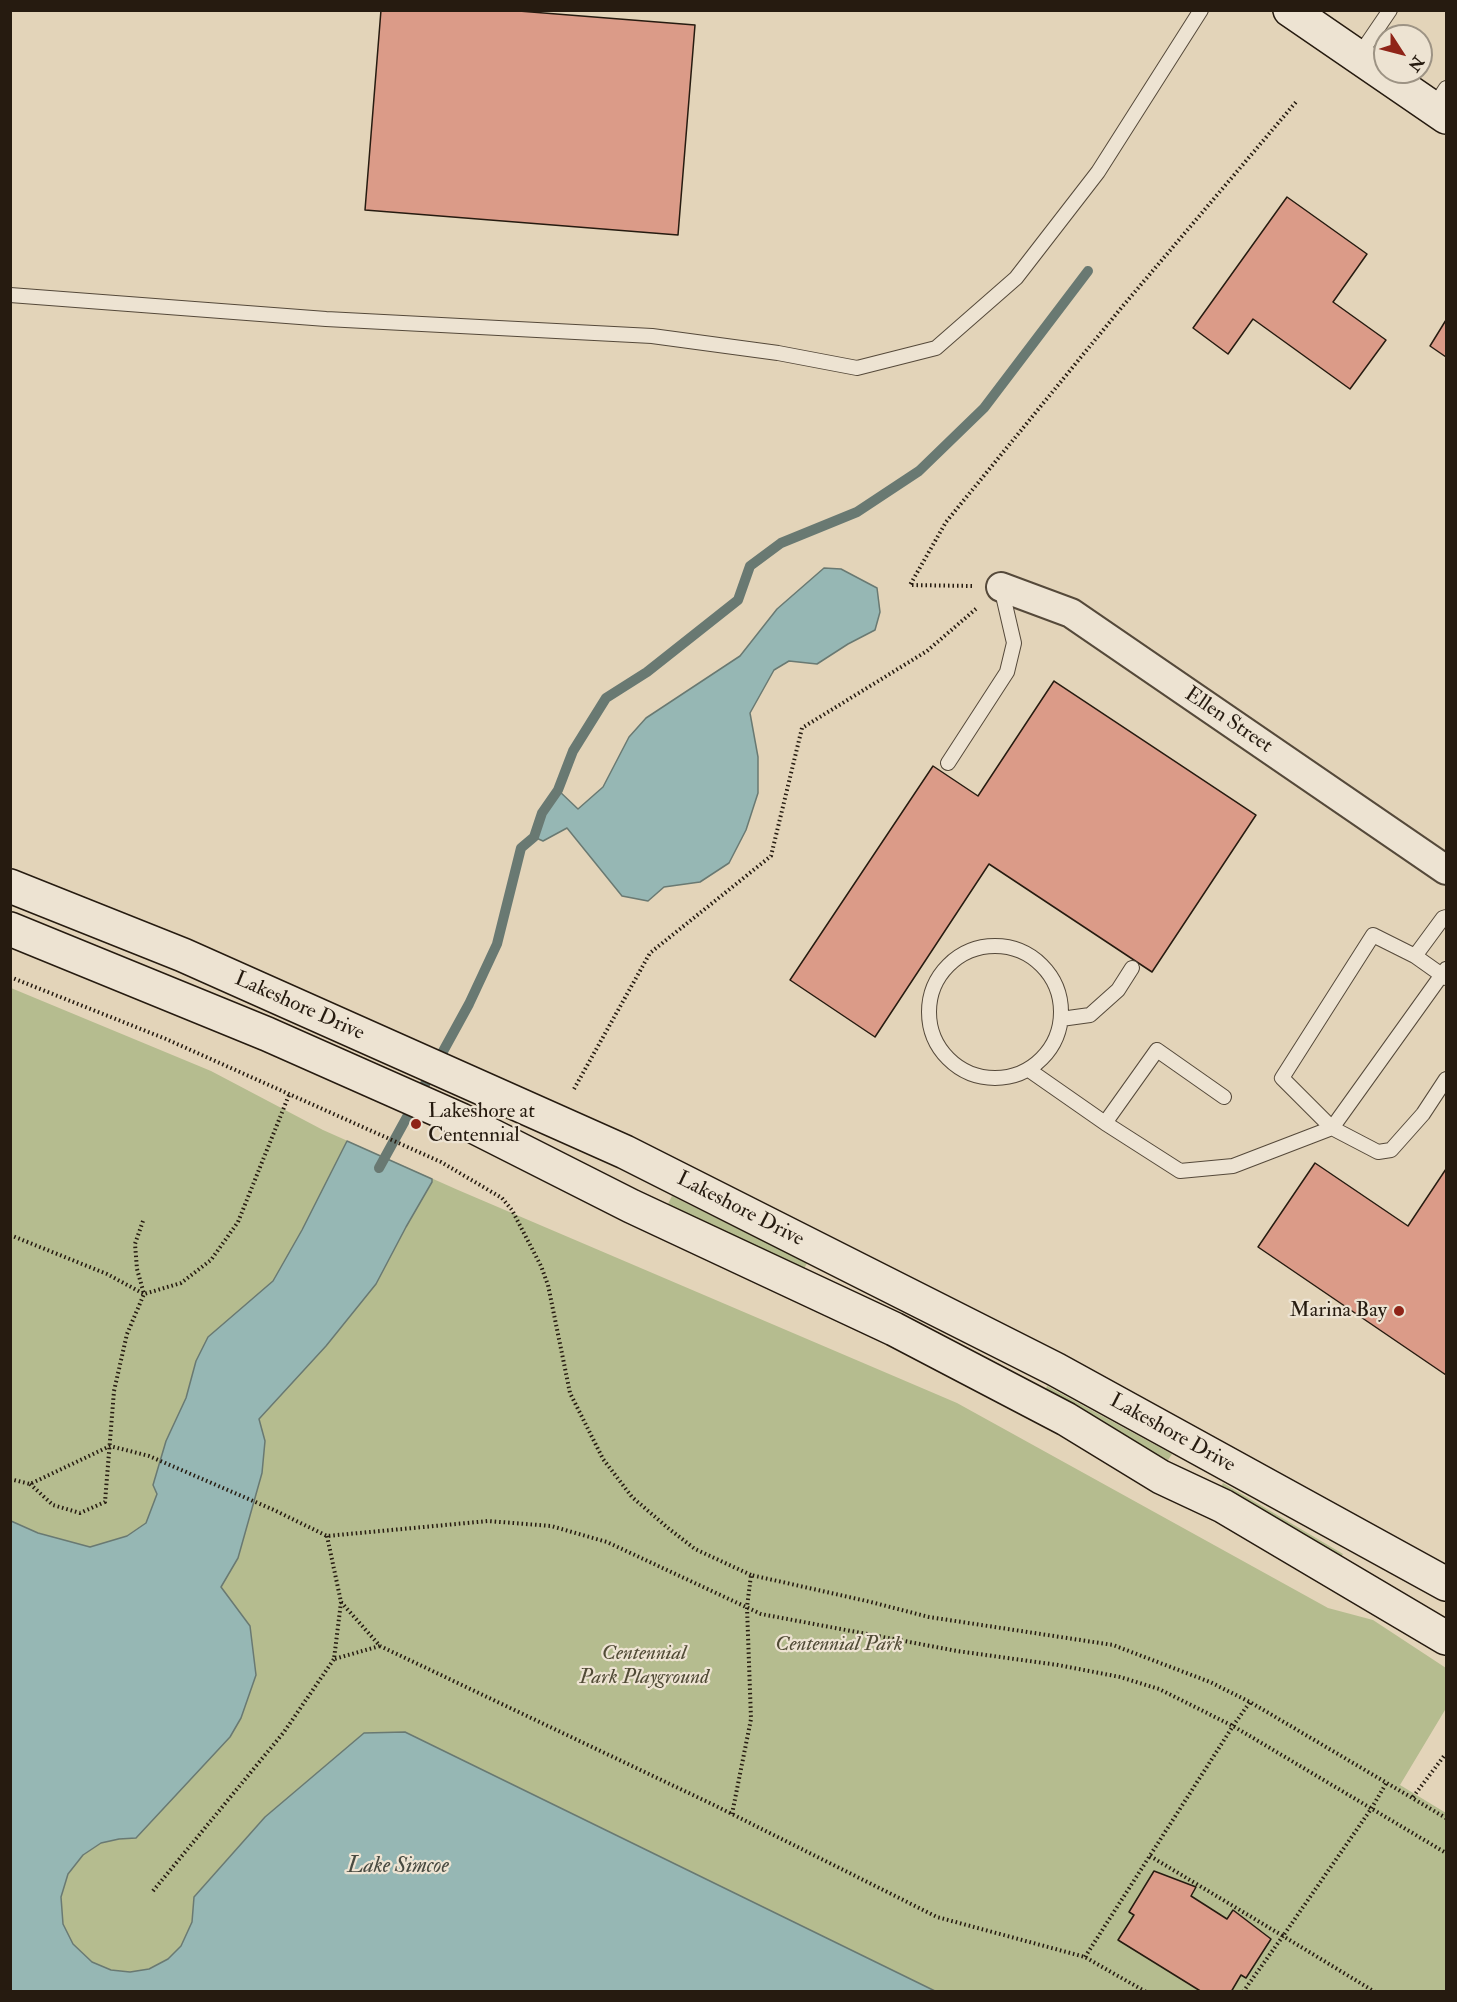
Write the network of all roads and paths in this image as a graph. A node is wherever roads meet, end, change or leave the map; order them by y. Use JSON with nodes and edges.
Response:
{"nodes":[{"id":1,"x":1201,"y":10,"type":"edge"},
{"id":2,"x":1290,"y":10,"type":"edge"},
{"id":3,"x":1390,"y":10,"type":"edge"},
{"id":4,"x":1358,"y":57,"type":"junction"},
{"id":5,"x":1296,"y":102,"type":"dead end"},
{"id":6,"x":1442,"y":104,"type":"edge"},
{"id":7,"x":10,"y":295,"type":"edge"},
{"id":8,"x":1001,"y":587,"type":"junction"},
{"id":9,"x":948,"y":763,"type":"dead end"},
{"id":10,"x":1446,"y":870,"type":"edge"},
{"id":11,"x":10,"y":886,"type":"edge"},
{"id":12,"x":1446,"y":917,"type":"edge"},
{"id":13,"x":10,"y":929,"type":"edge"},
{"id":14,"x":1415,"y":956,"type":"junction"},
{"id":15,"x":1132,"y":968,"type":"dead end"},
{"id":16,"x":1445,"y":973,"type":"edge"},
{"id":17,"x":10,"y":977,"type":"edge"},
{"id":18,"x":1061,"y":1019,"type":"junction"},
{"id":19,"x":1029,"y":1070,"type":"junction"},
{"id":20,"x":1446,"y":1079,"type":"edge"},
{"id":21,"x":574,"y":1089,"type":"dead end"},
{"id":22,"x":289,"y":1095,"type":"junction"},
{"id":23,"x":1224,"y":1097,"type":"dead end"},
{"id":24,"x":1106,"y":1123,"type":"junction"},
{"id":25,"x":1332,"y":1128,"type":"junction"},
{"id":26,"x":143,"y":1221,"type":"dead end"},
{"id":27,"x":10,"y":1235,"type":"edge"},
{"id":28,"x":144,"y":1294,"type":"junction"},
{"id":29,"x":110,"y":1446,"type":"junction"},
{"id":30,"x":10,"y":1479,"type":"edge"},
{"id":31,"x":30,"y":1484,"type":"junction"},
{"id":32,"x":327,"y":1536,"type":"junction"},
{"id":33,"x":751,"y":1575,"type":"junction"},
{"id":34,"x":1446,"y":1584,"type":"edge"},
{"id":35,"x":341,"y":1602,"type":"junction"},
{"id":36,"x":747,"y":1607,"type":"junction"},
{"id":37,"x":1446,"y":1638,"type":"edge"},
{"id":38,"x":380,"y":1646,"type":"junction"},
{"id":39,"x":334,"y":1659,"type":"junction"},
{"id":40,"x":1250,"y":1702,"type":"junction"},
{"id":41,"x":1233,"y":1726,"type":"junction"},
{"id":42,"x":1444,"y":1756,"type":"dead end"},
{"id":43,"x":1387,"y":1782,"type":"junction"},
{"id":44,"x":1413,"y":1797,"type":"junction"},
{"id":45,"x":1371,"y":1809,"type":"junction"},
{"id":46,"x":732,"y":1814,"type":"junction"},
{"id":47,"x":1446,"y":1818,"type":"edge"},
{"id":48,"x":1446,"y":1853,"type":"edge"},
{"id":49,"x":1150,"y":1856,"type":"junction"},
{"id":50,"x":153,"y":1891,"type":"dead end"},
{"id":51,"x":1283,"y":1936,"type":"junction"},
{"id":52,"x":1085,"y":1957,"type":"junction"},
{"id":53,"x":1146,"y":1992,"type":"edge"},
{"id":54,"x":1243,"y":1992,"type":"edge"},
{"id":55,"x":1375,"y":1992,"type":"edge"}],
"edges":[{"from":1,"to":7,"type":"lane"},
{"from":2,"to":4,"type":"main road"},
{"from":3,"to":4,"type":"lane"},
{"from":4,"to":6,"type":"main road"},
{"from":5,"to":8,"type":"path"},
{"from":8,"to":9,"type":"lane"},
{"from":8,"to":10,"type":"street","name":"Ellen Street"},
{"from":8,"to":21,"type":"path"},
{"from":11,"to":34,"type":"main road","name":"Lakeshore Drive"},
{"from":12,"to":14,"type":"lane"},
{"from":13,"to":37,"type":"main road"},
{"from":14,"to":16,"type":"lane"},
{"from":14,"to":25,"type":"lane"},
{"from":15,"to":18,"type":"lane"},
{"from":16,"to":25,"type":"lane"},
{"from":17,"to":22,"type":"path"},
{"from":18,"to":19,"type":"lane"},
{"from":18,"to":19,"type":"lane"},
{"from":19,"to":24,"type":"lane"},
{"from":20,"to":25,"type":"lane"},
{"from":22,"to":28,"type":"path"},
{"from":22,"to":33,"type":"path"},
{"from":23,"to":24,"type":"lane"},
{"from":24,"to":25,"type":"lane"},
{"from":26,"to":28,"type":"path"},
{"from":27,"to":28,"type":"path"},
{"from":28,"to":29,"type":"path"},
{"from":29,"to":31,"type":"path"},
{"from":29,"to":31,"type":"path"},
{"from":29,"to":32,"type":"path"},
{"from":30,"to":31,"type":"path"},
{"from":32,"to":35,"type":"path"},
{"from":32,"to":36,"type":"path"},
{"from":33,"to":36,"type":"path"},
{"from":33,"to":40,"type":"path"},
{"from":35,"to":38,"type":"path"},
{"from":35,"to":39,"type":"path"},
{"from":36,"to":41,"type":"path"},
{"from":36,"to":46,"type":"path"},
{"from":38,"to":39,"type":"path"},
{"from":38,"to":46,"type":"path"},
{"from":39,"to":50,"type":"path"},
{"from":40,"to":41,"type":"path"},
{"from":40,"to":43,"type":"path"},
{"from":41,"to":45,"type":"path"},
{"from":41,"to":49,"type":"path"},
{"from":42,"to":44,"type":"path"},
{"from":43,"to":44,"type":"path"},
{"from":43,"to":45,"type":"path"},
{"from":44,"to":47,"type":"path"},
{"from":45,"to":48,"type":"path"},
{"from":45,"to":51,"type":"path"},
{"from":46,"to":52,"type":"path"},
{"from":49,"to":51,"type":"path"},
{"from":49,"to":52,"type":"path"},
{"from":51,"to":54,"type":"path"},
{"from":51,"to":55,"type":"path"},
{"from":52,"to":53,"type":"path"}]}
